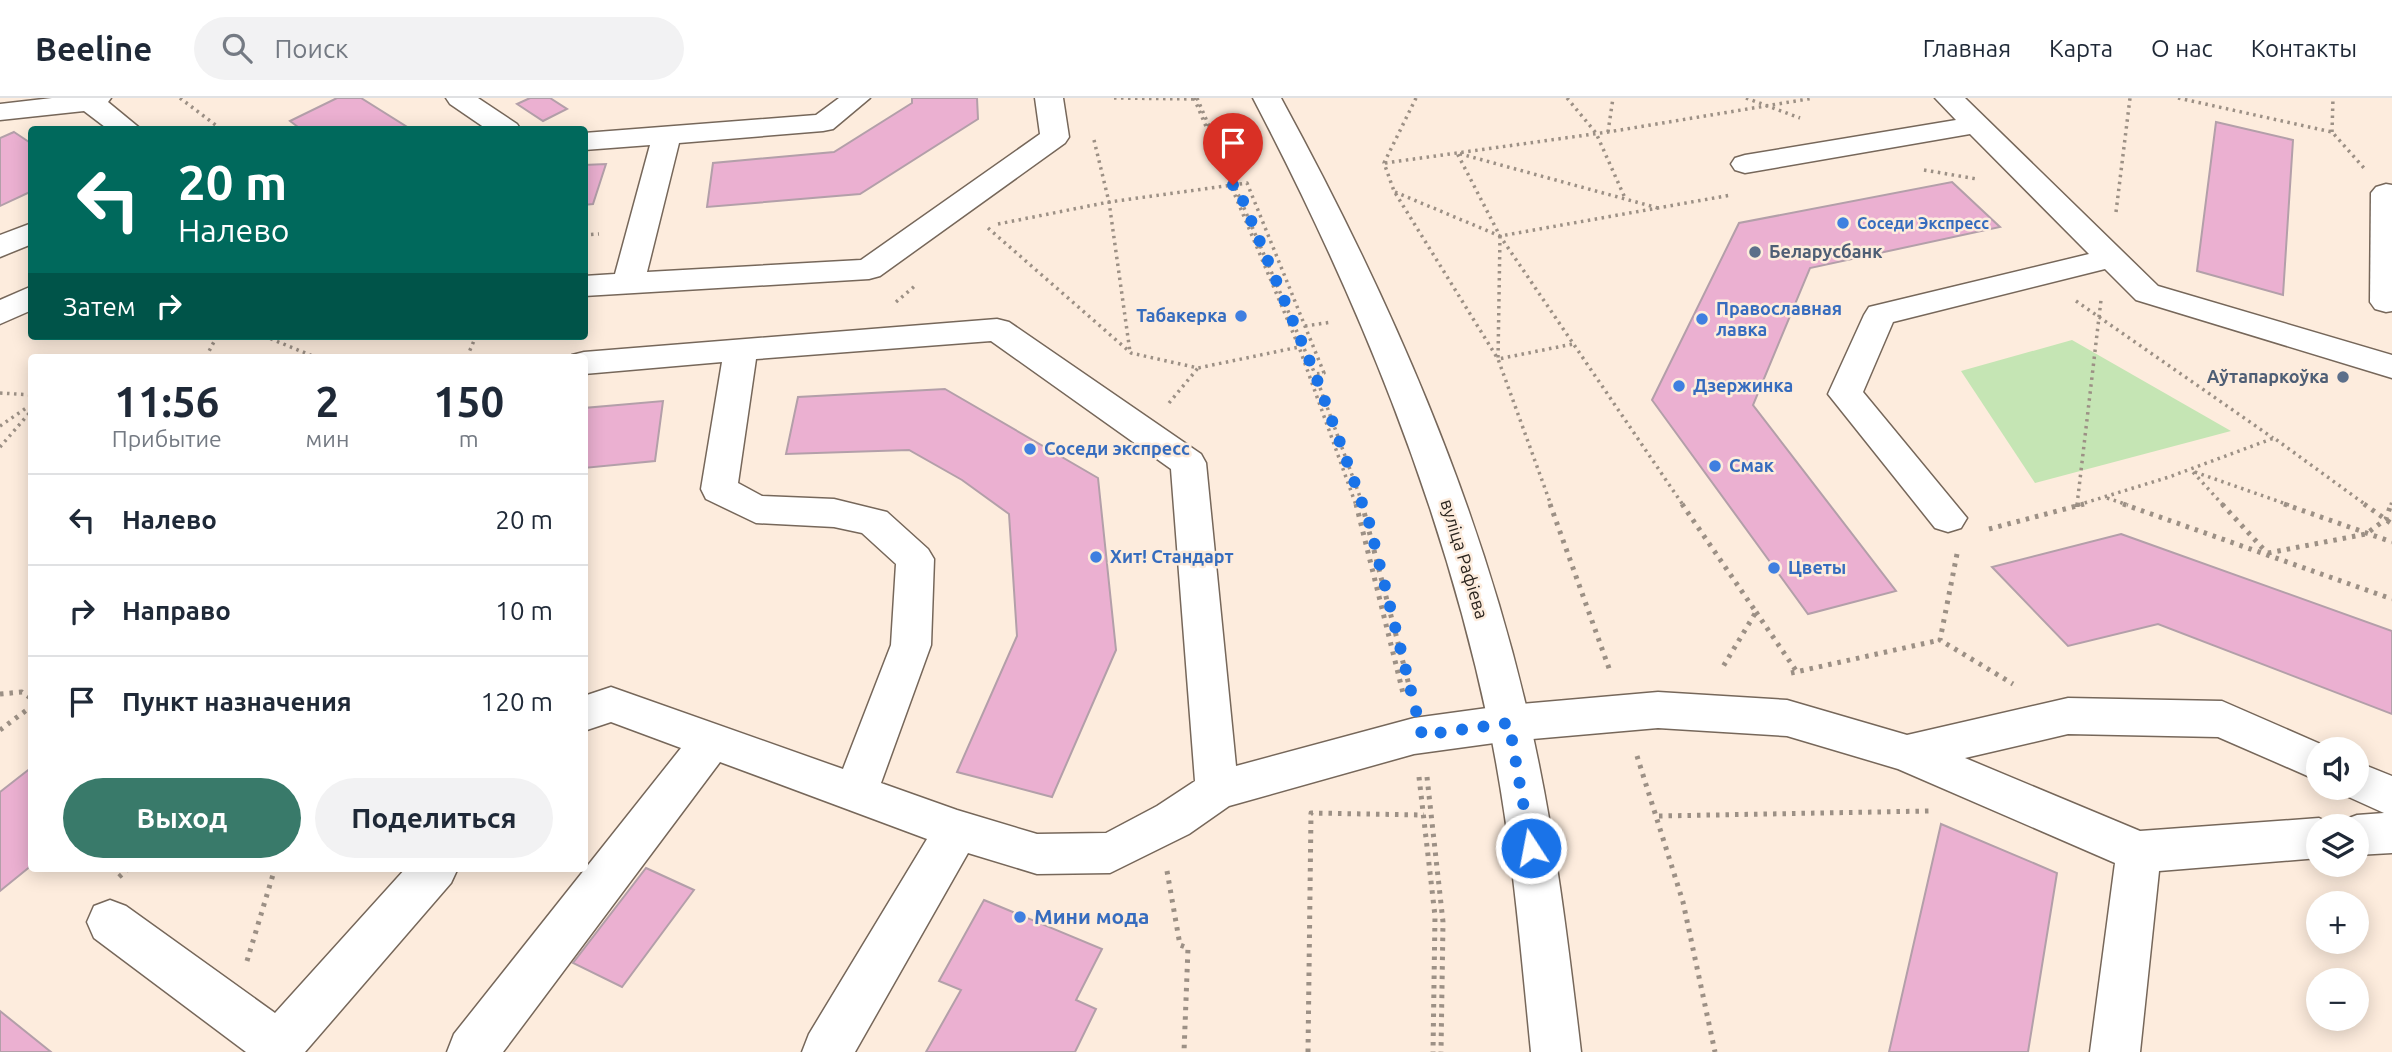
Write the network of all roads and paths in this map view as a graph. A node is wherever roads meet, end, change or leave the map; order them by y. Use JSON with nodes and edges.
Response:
{"nodes":[{"id":1,"x":180,"y":98,"type":"edge"},
{"id":2,"x":460,"y":98,"type":"edge"},
{"id":3,"x":856,"y":98,"type":"edge"},
{"id":4,"x":1049,"y":98,"type":"edge"},
{"id":5,"x":1114,"y":98,"type":"edge"},
{"id":6,"x":1195,"y":98,"type":"edge"},
{"id":7,"x":1267,"y":98,"type":"edge"},
{"id":8,"x":1416,"y":98,"type":"edge"},
{"id":9,"x":1567,"y":98,"type":"edge"},
{"id":10,"x":1613,"y":98,"type":"edge"},
{"id":11,"x":1814,"y":98,"type":"edge"},
{"id":12,"x":1949,"y":98,"type":"edge"},
{"id":13,"x":2178,"y":98,"type":"edge"},
{"id":14,"x":2333,"y":98,"type":"edge"},
{"id":15,"x":93,"y":100,"type":"edge"},
{"id":16,"x":0,"y":112,"type":"edge"},
{"id":17,"x":1976,"y":125,"type":"junction"},
{"id":18,"x":123,"y":126,"type":"edge"},
{"id":19,"x":217,"y":126,"type":"edge"},
{"id":20,"x":501,"y":126,"type":"edge"},
{"id":21,"x":1092,"y":130,"type":"dead end"},
{"id":22,"x":1608,"y":132,"type":"junction"},
{"id":23,"x":2332,"y":132,"type":"junction"},
{"id":24,"x":1596,"y":133,"type":"junction"},
{"id":25,"x":666,"y":137,"type":"junction"},
{"id":26,"x":588,"y":142,"type":"edge"},
{"id":27,"x":1457,"y":153,"type":"junction"},
{"id":28,"x":1384,"y":163,"type":"junction"},
{"id":29,"x":1745,"y":164,"type":"joint"},
{"id":30,"x":1234,"y":185,"type":"junction"},
{"id":31,"x":1394,"y":191,"type":"junction"},
{"id":32,"x":2389,"y":194,"type":"edge"},
{"id":33,"x":1626,"y":198,"type":"junction"},
{"id":34,"x":1109,"y":202,"type":"junction"},
{"id":35,"x":1658,"y":208,"type":"junction"},
{"id":36,"x":28,"y":234,"type":"edge"},
{"id":37,"x":1500,"y":236,"type":"junction"},
{"id":38,"x":0,"y":247,"type":"edge"},
{"id":39,"x":2111,"y":258,"type":"junction"},
{"id":40,"x":2039,"y":275,"type":"junction"},
{"id":41,"x":628,"y":284,"type":"junction"},
{"id":42,"x":588,"y":286,"type":"edge"},
{"id":43,"x":28,"y":298,"type":"edge"},
{"id":44,"x":2386,"y":302,"type":"dead end"},
{"id":45,"x":0,"y":313,"type":"edge"},
{"id":46,"x":274,"y":340,"type":"edge"},
{"id":47,"x":1573,"y":344,"type":"junction"},
{"id":48,"x":1302,"y":346,"type":"junction"},
{"id":49,"x":741,"y":349,"type":"junction"},
{"id":50,"x":1131,"y":353,"type":"junction"},
{"id":51,"x":308,"y":354,"type":"edge"},
{"id":52,"x":1498,"y":359,"type":"junction"},
{"id":53,"x":588,"y":363,"type":"edge"},
{"id":54,"x":2392,"y":367,"type":"edge"},
{"id":55,"x":1313,"y":374,"type":"junction"},
{"id":56,"x":0,"y":393,"type":"edge"},
{"id":57,"x":28,"y":395,"type":"edge"},
{"id":58,"x":28,"y":407,"type":"edge"},
{"id":59,"x":28,"y":415,"type":"edge"},
{"id":60,"x":0,"y":426,"type":"edge"},
{"id":61,"x":2274,"y":438,"type":"junction"},
{"id":62,"x":0,"y":447,"type":"edge"},
{"id":63,"x":2192,"y":471,"type":"junction"},
{"id":64,"x":2106,"y":497,"type":"junction"},
{"id":65,"x":2392,"y":501,"type":"edge"},
{"id":66,"x":2386,"y":520,"type":"junction"},
{"id":67,"x":2392,"y":524,"type":"edge"},
{"id":68,"x":1986,"y":530,"type":"dead end"},
{"id":69,"x":1953,"y":534,"type":"joint"},
{"id":70,"x":2367,"y":534,"type":"junction"},
{"id":71,"x":2392,"y":542,"type":"edge"},
{"id":72,"x":2267,"y":553,"type":"junction"},
{"id":73,"x":2392,"y":599,"type":"edge"},
{"id":74,"x":1756,"y":612,"type":"junction"},
{"id":75,"x":1797,"y":672,"type":"dead end"},
{"id":76,"x":1718,"y":676,"type":"dead end"},
{"id":77,"x":0,"y":694,"type":"edge"},
{"id":78,"x":28,"y":696,"type":"edge"},
{"id":79,"x":28,"y":709,"type":"edge"},
{"id":80,"x":1620,"y":712,"type":"junction"},
{"id":81,"x":588,"y":713,"type":"edge"},
{"id":82,"x":2068,"y":716,"type":"junction"},
{"id":83,"x":1509,"y":723,"type":"junction"},
{"id":84,"x":0,"y":730,"type":"edge"},
{"id":85,"x":1418,"y":736,"type":"junction"},
{"id":86,"x":711,"y":741,"type":"junction"},
{"id":87,"x":1906,"y":753,"type":"junction"},
{"id":88,"x":2306,"y":757,"type":"edge"},
{"id":89,"x":2369,"y":786,"type":"edge"},
{"id":90,"x":1217,"y":790,"type":"junction"},
{"id":91,"x":855,"y":793,"type":"junction"},
{"id":92,"x":2392,"y":797,"type":"edge"},
{"id":93,"x":1936,"y":811,"type":"dead end"},
{"id":94,"x":1424,"y":815,"type":"junction"},
{"id":95,"x":1659,"y":816,"type":"junction"},
{"id":96,"x":1173,"y":820,"type":"junction"},
{"id":97,"x":957,"y":830,"type":"junction"},
{"id":98,"x":2392,"y":833,"type":"edge"},
{"id":99,"x":2369,"y":834,"type":"edge"},
{"id":100,"x":2306,"y":839,"type":"edge"},
{"id":101,"x":2139,"y":852,"type":"junction"},
{"id":102,"x":431,"y":872,"type":"edge"},
{"id":103,"x":110,"y":922,"type":"dead end"},
{"id":104,"x":472,"y":1052,"type":"edge"},
{"id":105,"x":827,"y":1052,"type":"edge"},
{"id":106,"x":1184,"y":1052,"type":"edge"},
{"id":107,"x":1308,"y":1052,"type":"edge"},
{"id":108,"x":1433,"y":1052,"type":"edge"},
{"id":109,"x":1441,"y":1052,"type":"edge"},
{"id":110,"x":1556,"y":1052,"type":"edge"},
{"id":111,"x":1716,"y":1052,"type":"edge"},
{"id":112,"x":2115,"y":1052,"type":"edge"}],
"edges":[{"from":1,"to":19,"type":"path"},
{"from":2,"to":20,"type":"main road"},
{"from":3,"to":25,"type":"main road"},
{"from":4,"to":41,"type":"main road"},
{"from":5,"to":6,"type":"path"},
{"from":6,"to":30,"type":"path"},
{"from":7,"to":83,"type":"main road","name":"вуліца Рафіева"},
{"from":8,"to":28,"type":"path"},
{"from":9,"to":24,"type":"path"},
{"from":10,"to":22,"type":"path"},
{"from":11,"to":22,"type":"path"},
{"from":12,"to":17,"type":"main road"},
{"from":13,"to":23,"type":"path"},
{"from":14,"to":23,"type":"path"},
{"from":15,"to":16,"type":"main road"},
{"from":15,"to":18,"type":"main road"},
{"from":17,"to":29,"type":"main road"},
{"from":17,"to":39,"type":"main road"},
{"from":21,"to":34,"type":"path"},
{"from":22,"to":24,"type":"path"},
{"from":23,"to":32,"type":"path"},
{"from":24,"to":27,"type":"path"},
{"from":24,"to":33,"type":"path"},
{"from":25,"to":26,"type":"main road"},
{"from":25,"to":41,"type":"main road"},
{"from":27,"to":28,"type":"path"},
{"from":27,"to":33,"type":"path"},
{"from":27,"to":37,"type":"path"},
{"from":28,"to":31,"type":"path"},
{"from":29,"to":35,"type":"path"},
{"from":30,"to":34,"type":"path"},
{"from":30,"to":48,"type":"path"},
{"from":30,"to":55,"type":"path"},
{"from":31,"to":37,"type":"path"},
{"from":31,"to":52,"type":"path"},
{"from":32,"to":44,"type":"main road"},
{"from":33,"to":35,"type":"path"},
{"from":34,"to":50,"type":"path"},
{"from":34,"to":50,"type":"path"},
{"from":35,"to":37,"type":"path"},
{"from":36,"to":38,"type":"main road"},
{"from":37,"to":47,"type":"path"},
{"from":37,"to":52,"type":"path"},
{"from":39,"to":40,"type":"main road"},
{"from":39,"to":54,"type":"main road"},
{"from":40,"to":61,"type":"path"},
{"from":40,"to":69,"type":"main road"},
{"from":41,"to":42,"type":"main road"},
{"from":43,"to":45,"type":"main road"},
{"from":46,"to":51,"type":"path"},
{"from":47,"to":52,"type":"path"},
{"from":47,"to":74,"type":"path"},
{"from":48,"to":50,"type":"path"},
{"from":48,"to":55,"type":"path"},
{"from":49,"to":53,"type":"main road"},
{"from":49,"to":90,"type":"main road"},
{"from":49,"to":91,"type":"main road"},
{"from":52,"to":80,"type":"path"},
{"from":55,"to":85,"type":"path"},
{"from":56,"to":57,"type":"path"},
{"from":58,"to":60,"type":"path"},
{"from":59,"to":62,"type":"path"},
{"from":61,"to":63,"type":"path"},
{"from":61,"to":66,"type":"path"},
{"from":63,"to":64,"type":"path"},
{"from":63,"to":70,"type":"path"},
{"from":63,"to":72,"type":"path"},
{"from":64,"to":68,"type":"path"},
{"from":64,"to":72,"type":"path"},
{"from":65,"to":66,"type":"path"},
{"from":66,"to":67,"type":"path"},
{"from":66,"to":70,"type":"path"},
{"from":69,"to":82,"type":"path"},
{"from":70,"to":71,"type":"path"},
{"from":70,"to":72,"type":"path"},
{"from":72,"to":73,"type":"path"},
{"from":74,"to":75,"type":"path"},
{"from":74,"to":76,"type":"path"},
{"from":77,"to":78,"type":"path"},
{"from":79,"to":84,"type":"path"},
{"from":80,"to":83,"type":"main road"},
{"from":80,"to":87,"type":"main road"},
{"from":80,"to":95,"type":"path"},
{"from":81,"to":86,"type":"main road"},
{"from":82,"to":87,"type":"main road"},
{"from":82,"to":88,"type":"main road"},
{"from":83,"to":85,"type":"main road"},
{"from":83,"to":110,"type":"main road","name":"вуліца Рафіева"},
{"from":85,"to":90,"type":"main road"},
{"from":85,"to":94,"type":"path"},
{"from":85,"to":109,"type":"path"},
{"from":86,"to":91,"type":"main road"},
{"from":86,"to":104,"type":"main road"},
{"from":87,"to":101,"type":"main road"},
{"from":89,"to":92,"type":"main road"},
{"from":90,"to":96,"type":"main road"},
{"from":91,"to":97,"type":"main road"},
{"from":93,"to":95,"type":"path"},
{"from":94,"to":107,"type":"path"},
{"from":94,"to":108,"type":"path"},
{"from":95,"to":111,"type":"path"},
{"from":96,"to":97,"type":"main road"},
{"from":96,"to":106,"type":"path"},
{"from":97,"to":105,"type":"main road"},
{"from":98,"to":99,"type":"main road"},
{"from":100,"to":101,"type":"main road"},
{"from":101,"to":112,"type":"main road"},
{"from":102,"to":103,"type":"main road"}]}
